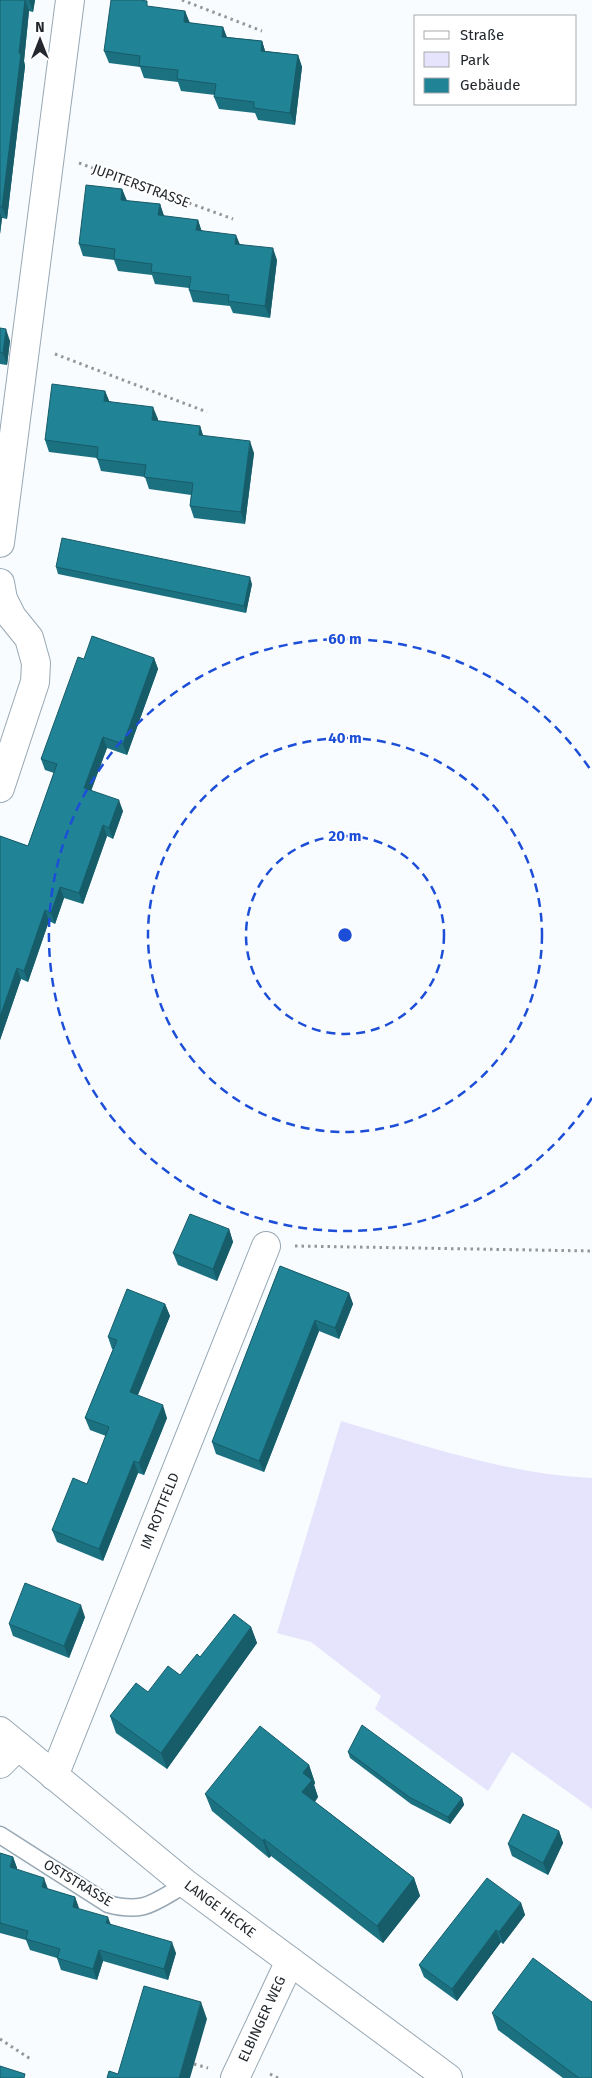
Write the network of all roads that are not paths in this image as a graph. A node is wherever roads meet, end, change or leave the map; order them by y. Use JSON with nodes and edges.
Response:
{"nodes":[{"id":1,"x":70,"y":0,"type":"edge"},
{"id":2,"x":0,"y":543,"type":"edge"},
{"id":3,"x":0,"y":583,"type":"edge"},
{"id":4,"x":6,"y":616,"type":"edge"},
{"id":5,"x":0,"y":788,"type":"edge"},
{"id":6,"x":266,"y":1246,"type":"road end"},
{"id":7,"x":6,"y":1747,"type":"edge"},
{"id":8,"x":54,"y":1776,"type":"junction"},
{"id":9,"x":0,"y":1835,"type":"edge"},
{"id":10,"x":186,"y":1884,"type":"junction"},
{"id":11,"x":290,"y":1961,"type":"junction"},
{"id":12,"x":236,"y":2078,"type":"edge"},
{"id":13,"x":448,"y":2078,"type":"edge"}],
"edges":[{"from":1,"to":2,"type":"street"},
{"from":3,"to":4,"type":"street"},
{"from":4,"to":5,"type":"street"},
{"from":6,"to":8,"type":"street","name":"IM ROTTFELD"},
{"from":7,"to":8,"type":"street","name":"LANGE HECKE"},
{"from":8,"to":10,"type":"street","name":"LANGE HECKE"},
{"from":9,"to":10,"type":"lane","name":"OSTSTRASSE"},
{"from":10,"to":11,"type":"street","name":"LANGE HECKE"},
{"from":11,"to":12,"type":"street","name":"ELBINGER WEG"},
{"from":11,"to":13,"type":"street","name":"LANGE HECKE"}]}
